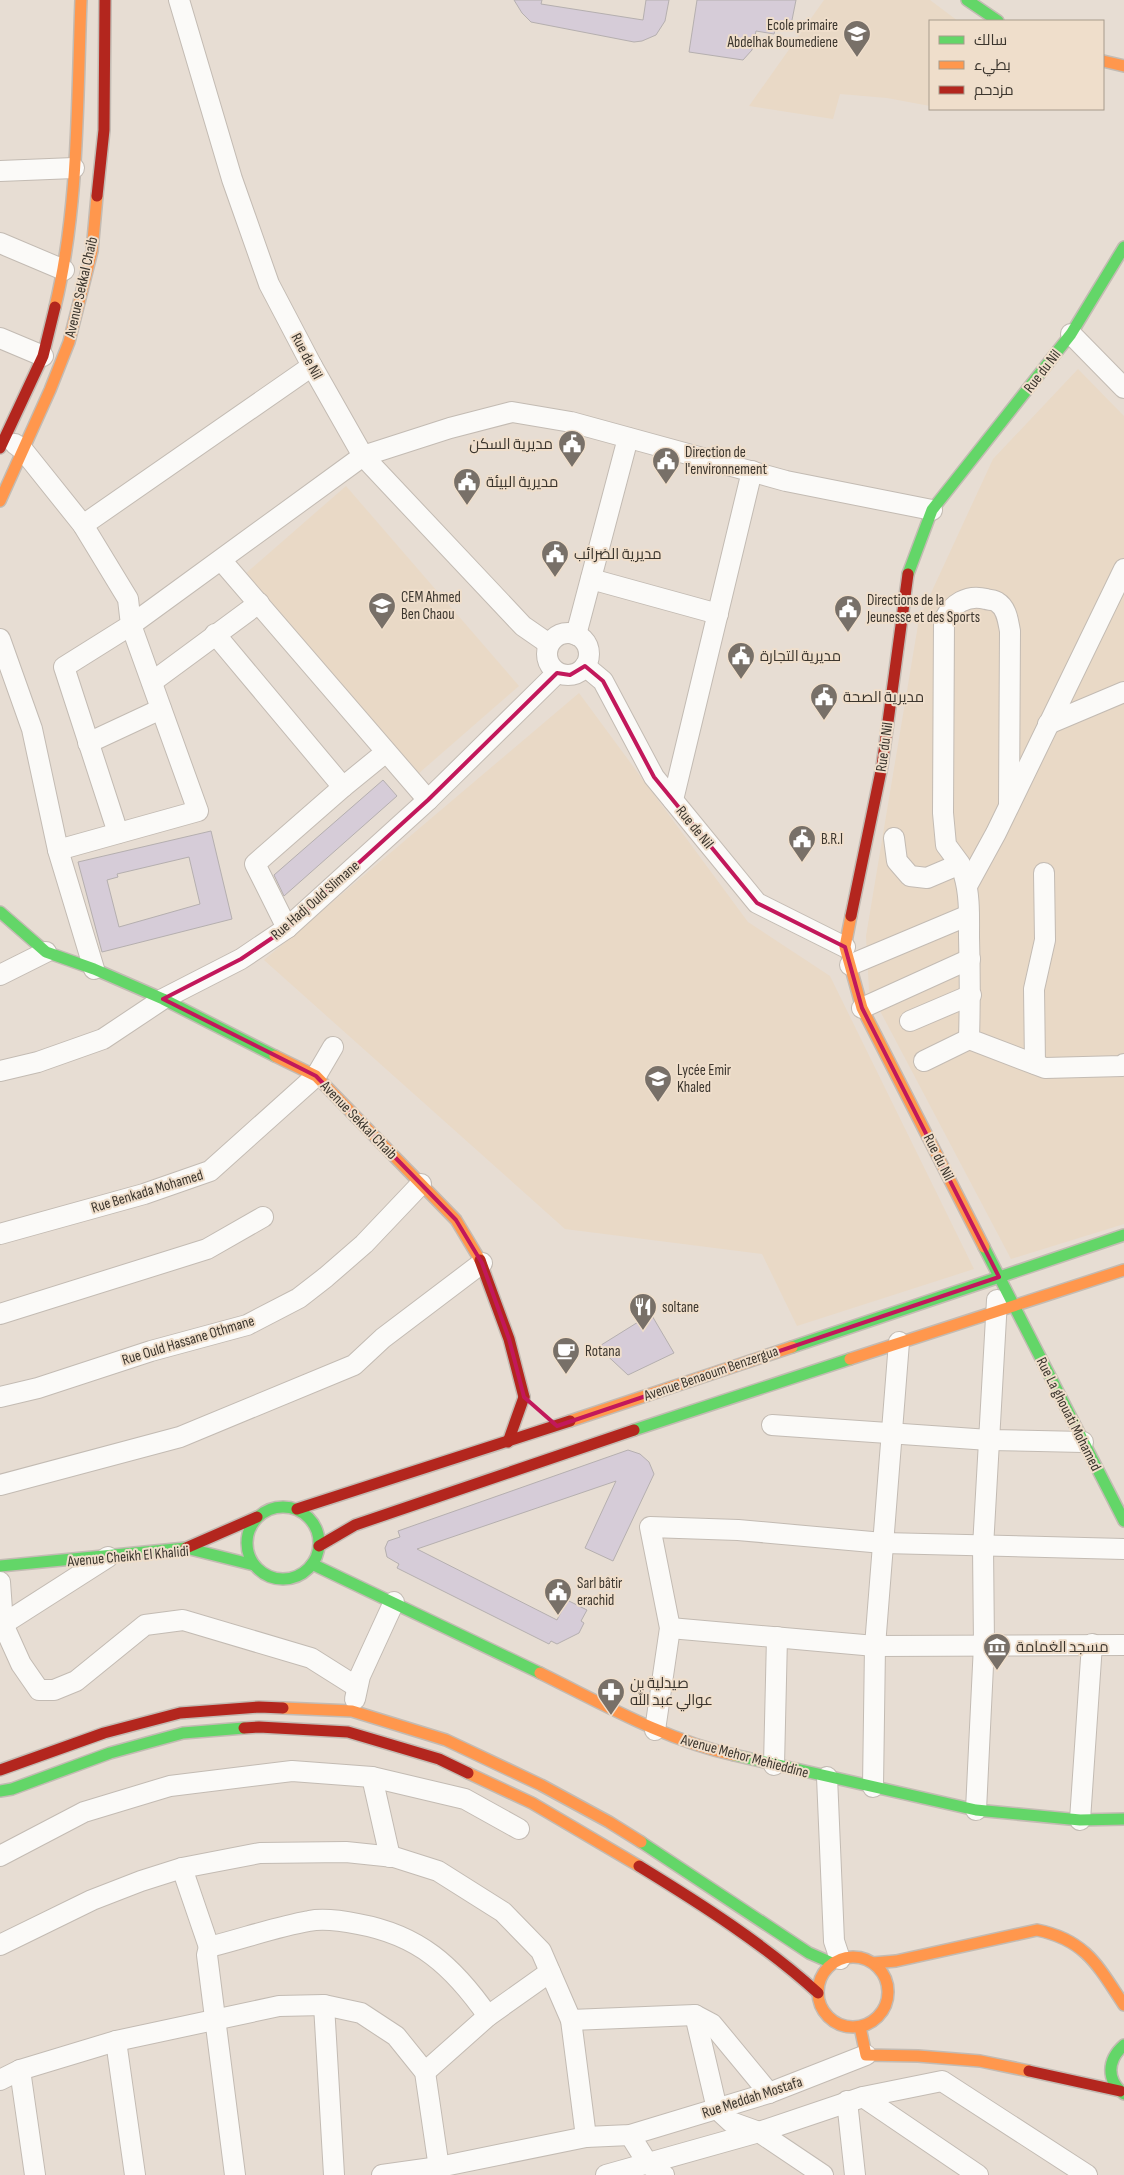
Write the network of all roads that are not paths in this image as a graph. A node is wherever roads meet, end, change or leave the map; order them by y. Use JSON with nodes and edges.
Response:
{"nodes":[{"id":1,"x":103,"y":0,"type":"edge"},
{"id":2,"x":179,"y":0,"type":"edge"},
{"id":3,"x":967,"y":0,"type":"edge"},
{"id":4,"x":76,"y":1,"type":"edge"},
{"id":5,"x":997,"y":20,"type":"edge"},
{"id":6,"x":1104,"y":61,"type":"edge"},
{"id":7,"x":1124,"y":66,"type":"edge"},
{"id":8,"x":74,"y":168,"type":"junction"},
{"id":9,"x":0,"y":171,"type":"edge"},
{"id":10,"x":0,"y":243,"type":"edge"},
{"id":11,"x":1124,"y":247,"type":"edge"},
{"id":12,"x":64,"y":270,"type":"junction"},
{"id":13,"x":1071,"y":334,"type":"junction"},
{"id":14,"x":0,"y":338,"type":"edge"},
{"id":15,"x":44,"y":356,"type":"junction"},
{"id":16,"x":312,"y":366,"type":"junction"},
{"id":17,"x":1124,"y":388,"type":"edge"},
{"id":18,"x":628,"y":438,"type":"junction"},
{"id":19,"x":3,"y":442,"type":"edge"},
{"id":20,"x":23,"y":450,"type":"junction"},
{"id":21,"x":363,"y":456,"type":"junction"},
{"id":22,"x":752,"y":471,"type":"junction"},
{"id":23,"x":0,"y":500,"type":"edge"},
{"id":24,"x":932,"y":510,"type":"junction"},
{"id":25,"x":84,"y":525,"type":"junction"},
{"id":26,"x":221,"y":560,"type":"junction"},
{"id":27,"x":1124,"y":569,"type":"edge"},
{"id":28,"x":591,"y":579,"type":"junction"},
{"id":29,"x":259,"y":603,"type":"junction"},
{"id":30,"x":718,"y":614,"type":"junction"},
{"id":31,"x":131,"y":625,"type":"junction"},
{"id":32,"x":215,"y":634,"type":"junction"},
{"id":33,"x":576,"y":634,"type":"junction"},
{"id":34,"x":0,"y":640,"type":"edge"},
{"id":35,"x":549,"y":644,"type":"junction"},
{"id":36,"x":585,"y":666,"type":"junction"},
{"id":37,"x":557,"y":673,"type":"junction"},
{"id":38,"x":152,"y":682,"type":"junction"},
{"id":39,"x":1124,"y":692,"type":"edge"},
{"id":40,"x":161,"y":708,"type":"junction"},
{"id":41,"x":1048,"y":724,"type":"junction"},
{"id":42,"x":88,"y":743,"type":"junction"},
{"id":43,"x":386,"y":752,"type":"junction"},
{"id":44,"x":343,"y":787,"type":"junction"},
{"id":45,"x":428,"y":800,"type":"junction"},
{"id":46,"x":673,"y":800,"type":"junction"},
{"id":47,"x":1010,"y":805,"type":"junction"},
{"id":48,"x":118,"y":833,"type":"junction"},
{"id":49,"x":894,"y":838,"type":"dead end"},
{"id":50,"x":58,"y":850,"type":"junction"},
{"id":51,"x":960,"y":864,"type":"junction"},
{"id":52,"x":1044,"y":873,"type":"dead end"},
{"id":53,"x":967,"y":886,"type":"junction"},
{"id":54,"x":0,"y":912,"type":"edge"},
{"id":55,"x":969,"y":916,"type":"junction"},
{"id":56,"x":287,"y":928,"type":"junction"},
{"id":57,"x":46,"y":952,"type":"junction"},
{"id":58,"x":848,"y":956,"type":"junction"},
{"id":59,"x":970,"y":959,"type":"junction"},
{"id":60,"x":94,"y":969,"type":"junction"},
{"id":61,"x":0,"y":975,"type":"edge"},
{"id":62,"x":971,"y":995,"type":"junction"},
{"id":63,"x":163,"y":999,"type":"junction"},
{"id":64,"x":862,"y":1008,"type":"junction"},
{"id":65,"x":910,"y":1021,"type":"dead end"},
{"id":66,"x":969,"y":1038,"type":"junction"},
{"id":67,"x":333,"y":1047,"type":"dead end"},
{"id":68,"x":924,"y":1061,"type":"dead end"},
{"id":69,"x":1035,"y":1064,"type":"junction"},
{"id":70,"x":1124,"y":1064,"type":"edge"},
{"id":71,"x":0,"y":1071,"type":"edge"},
{"id":72,"x":316,"y":1076,"type":"junction"},
{"id":73,"x":421,"y":1184,"type":"junction"},
{"id":74,"x":263,"y":1218,"type":"dead end"},
{"id":75,"x":0,"y":1234,"type":"edge"},
{"id":76,"x":1124,"y":1235,"type":"edge"},
{"id":77,"x":482,"y":1264,"type":"junction"},
{"id":78,"x":1124,"y":1270,"type":"edge"},
{"id":79,"x":999,"y":1277,"type":"junction"},
{"id":80,"x":1015,"y":1306,"type":"junction"},
{"id":81,"x":996,"y":1312,"type":"junction"},
{"id":82,"x":0,"y":1314,"type":"edge"},
{"id":83,"x":899,"y":1342,"type":"junction"},
{"id":84,"x":0,"y":1397,"type":"edge"},
{"id":85,"x":544,"y":1414,"type":"dead end"},
{"id":86,"x":772,"y":1425,"type":"dead end"},
{"id":87,"x":557,"y":1426,"type":"junction"},
{"id":88,"x":892,"y":1433,"type":"junction"},
{"id":89,"x":989,"y":1440,"type":"junction"},
{"id":90,"x":508,"y":1442,"type":"junction"},
{"id":91,"x":1083,"y":1442,"type":"junction"},
{"id":92,"x":0,"y":1485,"type":"edge"},
{"id":93,"x":297,"y":1509,"type":"junction"},
{"id":94,"x":257,"y":1517,"type":"junction"},
{"id":95,"x":1124,"y":1521,"type":"edge"},
{"id":96,"x":883,"y":1543,"type":"junction"},
{"id":97,"x":319,"y":1546,"type":"junction"},
{"id":98,"x":983,"y":1546,"type":"junction"},
{"id":99,"x":186,"y":1548,"type":"junction"},
{"id":100,"x":1124,"y":1549,"type":"edge"},
{"id":101,"x":109,"y":1556,"type":"junction"},
{"id":102,"x":254,"y":1564,"type":"junction"},
{"id":103,"x":312,"y":1564,"type":"junction"},
{"id":104,"x":0,"y":1566,"type":"edge"},
{"id":105,"x":0,"y":1582,"type":"edge"},
{"id":106,"x":394,"y":1602,"type":"junction"},
{"id":107,"x":1,"y":1625,"type":"edge"},
{"id":108,"x":670,"y":1628,"type":"junction"},
{"id":109,"x":777,"y":1637,"type":"junction"},
{"id":110,"x":1092,"y":1644,"type":"junction"},
{"id":111,"x":984,"y":1645,"type":"junction"},
{"id":112,"x":1124,"y":1645,"type":"edge"},
{"id":113,"x":875,"y":1646,"type":"junction"},
{"id":114,"x":357,"y":1687,"type":"junction"},
{"id":115,"x":352,"y":1711,"type":"junction"},
{"id":116,"x":655,"y":1730,"type":"junction"},
{"id":117,"x":774,"y":1765,"type":"junction"},
{"id":118,"x":0,"y":1770,"type":"edge"},
{"id":119,"x":372,"y":1777,"type":"junction"},
{"id":120,"x":827,"y":1777,"type":"junction"},
{"id":121,"x":873,"y":1787,"type":"junction"},
{"id":122,"x":0,"y":1791,"type":"edge"},
{"id":123,"x":976,"y":1810,"type":"junction"},
{"id":124,"x":1124,"y":1819,"type":"edge"},
{"id":125,"x":1080,"y":1820,"type":"junction"},
{"id":126,"x":519,"y":1829,"type":"dead end"},
{"id":127,"x":0,"y":1856,"type":"edge"},
{"id":128,"x":390,"y":1857,"type":"junction"},
{"id":129,"x":182,"y":1868,"type":"junction"},
{"id":130,"x":0,"y":1945,"type":"edge"},
{"id":131,"x":209,"y":1947,"type":"junction"},
{"id":132,"x":836,"y":1961,"type":"junction"},
{"id":133,"x":873,"y":1962,"type":"junction"},
{"id":134,"x":550,"y":1972,"type":"junction"},
{"id":135,"x":818,"y":1993,"type":"junction"},
{"id":136,"x":324,"y":2005,"type":"junction"},
{"id":137,"x":1124,"y":2005,"type":"edge"},
{"id":138,"x":695,"y":2015,"type":"junction"},
{"id":139,"x":488,"y":2016,"type":"junction"},
{"id":140,"x":217,"y":2018,"type":"junction"},
{"id":141,"x":571,"y":2020,"type":"junction"},
{"id":142,"x":860,"y":2027,"type":"junction"},
{"id":143,"x":116,"y":2041,"type":"junction"},
{"id":144,"x":1124,"y":2045,"type":"edge"},
{"id":145,"x":866,"y":2055,"type":"junction"},
{"id":146,"x":20,"y":2070,"type":"junction"},
{"id":147,"x":425,"y":2072,"type":"junction"},
{"id":148,"x":0,"y":2080,"type":"edge"},
{"id":149,"x":1122,"y":2092,"type":"edge"},
{"id":150,"x":769,"y":2093,"type":"junction"},
{"id":151,"x":855,"y":2099,"type":"junction"},
{"id":152,"x":717,"y":2110,"type":"junction"},
{"id":153,"x":758,"y":2132,"type":"junction"},
{"id":154,"x":630,"y":2135,"type":"junction"},
{"id":155,"x":586,"y":2137,"type":"junction"},
{"id":156,"x":656,"y":2170,"type":"edge"},
{"id":157,"x":440,"y":2171,"type":"edge"},
{"id":158,"x":1085,"y":2174,"type":"edge"},
{"id":159,"x":35,"y":2175,"type":"edge"},
{"id":160,"x":135,"y":2175,"type":"edge"},
{"id":161,"x":235,"y":2175,"type":"edge"},
{"id":162,"x":334,"y":2175,"type":"edge"},
{"id":163,"x":382,"y":2175,"type":"edge"},
{"id":164,"x":606,"y":2175,"type":"edge"},
{"id":165,"x":823,"y":2175,"type":"edge"},
{"id":166,"x":855,"y":2175,"type":"edge"},
{"id":167,"x":978,"y":2175,"type":"edge"}],
"edges":[{"from":1,"to":4,"type":"street"},
{"from":1,"to":20,"type":"street","name":"Avenue Sekkal Chaib"},
{"from":2,"to":16,"type":"street","name":"Rue de Nil"},
{"from":3,"to":5,"type":"street"},
{"from":4,"to":8,"type":"street","name":"Avenue Sekkal Chaib"},
{"from":6,"to":7,"type":"street"},
{"from":8,"to":9,"type":"street"},
{"from":8,"to":12,"type":"street","name":"Avenue Sekkal Chaib"},
{"from":10,"to":12,"type":"street"},
{"from":11,"to":13,"type":"street","name":"Rue du Nil"},
{"from":12,"to":15,"type":"street","name":"Avenue Sekkal Chaib"},
{"from":13,"to":17,"type":"street"},
{"from":13,"to":24,"type":"street","name":"Rue du Nil"},
{"from":14,"to":15,"type":"street"},
{"from":15,"to":19,"type":"street","name":"Avenue Sekkal Chaib"},
{"from":16,"to":21,"type":"street","name":"Rue de Nil"},
{"from":16,"to":25,"type":"street"},
{"from":18,"to":21,"type":"street"},
{"from":18,"to":22,"type":"street"},
{"from":18,"to":28,"type":"street"},
{"from":19,"to":20,"type":"street"},
{"from":20,"to":23,"type":"street","name":"Avenue Sekkal Chaib"},
{"from":20,"to":25,"type":"street"},
{"from":21,"to":26,"type":"street"},
{"from":21,"to":35,"type":"street","name":"Rue de Nil"},
{"from":22,"to":24,"type":"street"},
{"from":22,"to":30,"type":"street"},
{"from":24,"to":58,"type":"street","name":"Rue du Nil"},
{"from":25,"to":31,"type":"street"},
{"from":26,"to":29,"type":"street"},
{"from":26,"to":31,"type":"street"},
{"from":27,"to":41,"type":"street"},
{"from":28,"to":30,"type":"street"},
{"from":28,"to":33,"type":"street"},
{"from":29,"to":32,"type":"street"},
{"from":29,"to":43,"type":"street"},
{"from":30,"to":46,"type":"street"},
{"from":31,"to":38,"type":"street"},
{"from":31,"to":42,"type":"street"},
{"from":32,"to":38,"type":"street"},
{"from":32,"to":44,"type":"street"},
{"from":33,"to":35,"type":"street"},
{"from":33,"to":36,"type":"street"},
{"from":34,"to":50,"type":"street"},
{"from":35,"to":37,"type":"street"},
{"from":36,"to":37,"type":"street"},
{"from":36,"to":46,"type":"street","name":"Rue de Nil"},
{"from":37,"to":45,"type":"street","name":"Rue Hadj Ould Slimane"},
{"from":38,"to":40,"type":"street"},
{"from":39,"to":41,"type":"street"},
{"from":40,"to":42,"type":"street"},
{"from":40,"to":48,"type":"street"},
{"from":41,"to":47,"type":"street"},
{"from":42,"to":48,"type":"street"},
{"from":43,"to":44,"type":"street"},
{"from":43,"to":45,"type":"street"},
{"from":44,"to":56,"type":"street"},
{"from":45,"to":56,"type":"street","name":"Rue Hadj Ould Slimane"},
{"from":46,"to":58,"type":"street","name":"Rue de Nil"},
{"from":47,"to":51,"type":"street"},
{"from":47,"to":53,"type":"street"},
{"from":48,"to":50,"type":"street"},
{"from":49,"to":51,"type":"street"},
{"from":50,"to":60,"type":"street"},
{"from":51,"to":53,"type":"street"},
{"from":52,"to":69,"type":"street"},
{"from":53,"to":55,"type":"street"},
{"from":54,"to":57,"type":"street","name":"Avenue Sekkal Chaib"},
{"from":55,"to":58,"type":"street"},
{"from":55,"to":59,"type":"street"},
{"from":56,"to":63,"type":"street","name":"Rue Hadj Ould Slimane"},
{"from":57,"to":60,"type":"street","name":"Avenue Sekkal Chaib"},
{"from":57,"to":61,"type":"street"},
{"from":58,"to":64,"type":"street","name":"Rue du Nil"},
{"from":59,"to":62,"type":"street"},
{"from":59,"to":64,"type":"street"},
{"from":60,"to":63,"type":"street","name":"Avenue Sekkal Chaib"},
{"from":62,"to":65,"type":"street"},
{"from":62,"to":66,"type":"street"},
{"from":63,"to":71,"type":"street","name":"Rue Hadj Ould Slimane"},
{"from":63,"to":72,"type":"street","name":"Avenue Sekkal Chaib"},
{"from":64,"to":79,"type":"street","name":"Rue du Nil"},
{"from":66,"to":68,"type":"street"},
{"from":66,"to":69,"type":"street"},
{"from":67,"to":72,"type":"street","name":"Rue Benkada Mohamed"},
{"from":69,"to":70,"type":"street"},
{"from":72,"to":73,"type":"street","name":"Avenue Sekkal Chaib"},
{"from":72,"to":75,"type":"street","name":"Rue Benkada Mohamed"},
{"from":73,"to":77,"type":"street","name":"Avenue Sekkal Chaib"},
{"from":73,"to":84,"type":"street","name":"Rue Ould Hassane Othmane"},
{"from":74,"to":82,"type":"street"},
{"from":76,"to":79,"type":"street","name":"Avenue Benaoum Benzergua"},
{"from":77,"to":90,"type":"street","name":"Avenue Sekkal Chaib"},
{"from":77,"to":92,"type":"street"},
{"from":78,"to":80,"type":"street","name":"Avenue Benaoum Benzergua"},
{"from":79,"to":80,"type":"street","name":"Rue du Nil"},
{"from":79,"to":81,"type":"street"},
{"from":79,"to":87,"type":"street","name":"Avenue Benaoum Benzergua"},
{"from":80,"to":81,"type":"street","name":"Avenue Benaoum Benzergua"},
{"from":80,"to":91,"type":"street","name":"Rue La ghouati Mohamed"},
{"from":81,"to":83,"type":"street","name":"Avenue Benaoum Benzergua"},
{"from":81,"to":89,"type":"street"},
{"from":83,"to":88,"type":"street"},
{"from":83,"to":97,"type":"street","name":"Avenue Benaoum Benzergua"},
{"from":85,"to":87,"type":"street"},
{"from":86,"to":88,"type":"street"},
{"from":87,"to":90,"type":"street","name":"Avenue Benaoum Benzergua"},
{"from":88,"to":89,"type":"street"},
{"from":88,"to":96,"type":"street"},
{"from":89,"to":91,"type":"street"},
{"from":89,"to":98,"type":"street"},
{"from":90,"to":93,"type":"street","name":"Avenue Benaoum Benzergua"},
{"from":91,"to":95,"type":"street","name":"Rue La ghouati Mohamed"},
{"from":93,"to":94,"type":"street"},
{"from":93,"to":97,"type":"street"},
{"from":94,"to":99,"type":"street"},
{"from":94,"to":102,"type":"street"},
{"from":96,"to":98,"type":"street"},
{"from":96,"to":108,"type":"street"},
{"from":96,"to":113,"type":"street"},
{"from":97,"to":103,"type":"street"},
{"from":98,"to":100,"type":"street"},
{"from":98,"to":111,"type":"street"},
{"from":99,"to":101,"type":"street","name":"Avenue Cheikh El Khalidi"},
{"from":99,"to":102,"type":"street","name":"Avenue Cheikh El Khalidi"},
{"from":101,"to":104,"type":"street","name":"Avenue Cheikh El Khalidi"},
{"from":101,"to":107,"type":"street"},
{"from":102,"to":103,"type":"street"},
{"from":103,"to":106,"type":"street","name":"Avenue Mehor Mehieddine"},
{"from":105,"to":107,"type":"street"},
{"from":106,"to":114,"type":"street"},
{"from":106,"to":116,"type":"street","name":"Avenue Mehor Mehieddine"},
{"from":107,"to":114,"type":"street"},
{"from":108,"to":109,"type":"street"},
{"from":108,"to":116,"type":"street"},
{"from":109,"to":113,"type":"street"},
{"from":109,"to":117,"type":"street"},
{"from":110,"to":111,"type":"street"},
{"from":110,"to":112,"type":"street"},
{"from":110,"to":125,"type":"street"},
{"from":111,"to":113,"type":"street"},
{"from":111,"to":123,"type":"street"},
{"from":113,"to":121,"type":"street"},
{"from":114,"to":115,"type":"street"},
{"from":115,"to":118,"type":"street"},
{"from":115,"to":132,"type":"street"},
{"from":116,"to":117,"type":"street","name":"Avenue Mehor Mehieddine"},
{"from":117,"to":120,"type":"street","name":"Avenue Mehor Mehieddine"},
{"from":119,"to":126,"type":"street"},
{"from":119,"to":127,"type":"street"},
{"from":119,"to":128,"type":"street"},
{"from":120,"to":121,"type":"street","name":"Avenue Mehor Mehieddine"},
{"from":120,"to":132,"type":"street"},
{"from":121,"to":123,"type":"street","name":"Avenue Mehor Mehieddine"},
{"from":122,"to":135,"type":"street"},
{"from":123,"to":125,"type":"street","name":"Avenue Mehor Mehieddine"},
{"from":124,"to":125,"type":"street","name":"Avenue Mehor Mehieddine"},
{"from":128,"to":129,"type":"street"},
{"from":128,"to":134,"type":"street"},
{"from":129,"to":130,"type":"street"},
{"from":129,"to":131,"type":"street"},
{"from":131,"to":139,"type":"street"},
{"from":131,"to":140,"type":"street"},
{"from":132,"to":133,"type":"street"},
{"from":132,"to":135,"type":"street"},
{"from":133,"to":137,"type":"street"},
{"from":133,"to":142,"type":"street"},
{"from":134,"to":139,"type":"street"},
{"from":134,"to":141,"type":"street"},
{"from":135,"to":142,"type":"street"},
{"from":136,"to":140,"type":"street"},
{"from":136,"to":147,"type":"street"},
{"from":136,"to":162,"type":"street"},
{"from":138,"to":141,"type":"street"},
{"from":138,"to":150,"type":"street"},
{"from":138,"to":152,"type":"street"},
{"from":139,"to":147,"type":"street"},
{"from":140,"to":143,"type":"street"},
{"from":140,"to":161,"type":"street"},
{"from":141,"to":155,"type":"street"},
{"from":142,"to":145,"type":"street"},
{"from":143,"to":146,"type":"street"},
{"from":143,"to":160,"type":"street"},
{"from":144,"to":149,"type":"street"},
{"from":145,"to":149,"type":"street","name":"Rue Meddah Mostafa"},
{"from":145,"to":150,"type":"street","name":"Rue Meddah Mostafa"},
{"from":146,"to":148,"type":"street"},
{"from":146,"to":159,"type":"street"},
{"from":147,"to":157,"type":"street"},
{"from":150,"to":152,"type":"street","name":"Rue Meddah Mostafa"},
{"from":151,"to":153,"type":"street"},
{"from":151,"to":158,"type":"street"},
{"from":151,"to":166,"type":"street"},
{"from":151,"to":167,"type":"street"},
{"from":152,"to":153,"type":"street"},
{"from":152,"to":154,"type":"street","name":"Rue Meddah Mostafa"},
{"from":153,"to":156,"type":"street"},
{"from":153,"to":165,"type":"street"},
{"from":154,"to":155,"type":"street","name":"Rue Meddah Mostafa"},
{"from":154,"to":156,"type":"street"},
{"from":155,"to":157,"type":"street","name":"Rue Meddah Mostafa"},
{"from":156,"to":164,"type":"street"},
{"from":157,"to":163,"type":"street","name":"Rue Meddah Mostafa"}]}
